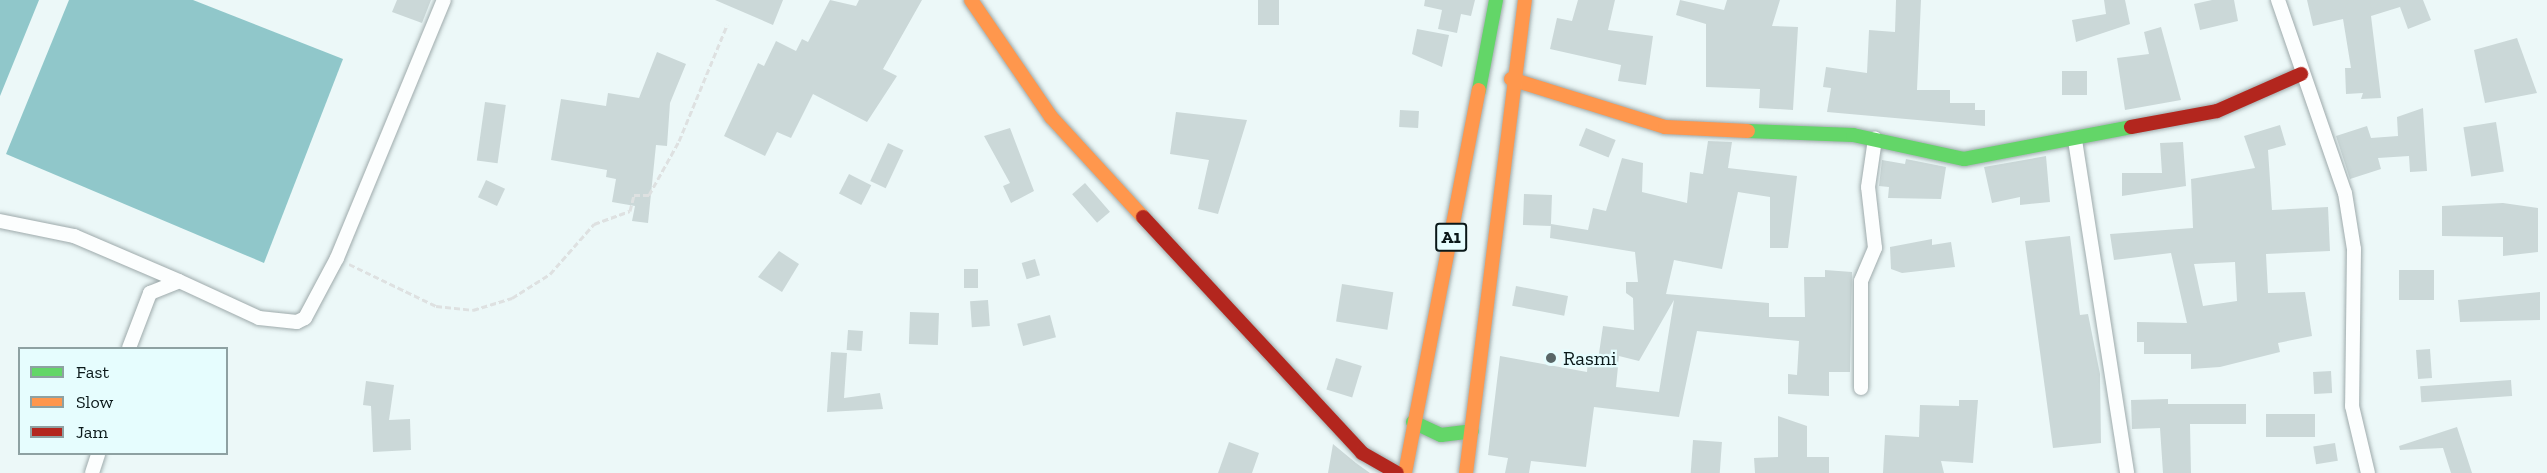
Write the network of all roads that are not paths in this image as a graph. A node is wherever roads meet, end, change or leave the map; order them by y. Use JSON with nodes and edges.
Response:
{"nodes":[{"id":1,"x":444,"y":0,"type":"edge"},
{"id":2,"x":971,"y":0,"type":"edge"},
{"id":3,"x":1496,"y":0,"type":"edge"},
{"id":4,"x":1525,"y":0,"type":"edge"},
{"id":5,"x":2278,"y":0,"type":"edge"},
{"id":6,"x":2301,"y":74,"type":"junction"},
{"id":7,"x":1511,"y":79,"type":"junction"},
{"id":8,"x":1875,"y":138,"type":"junction"},
{"id":9,"x":2075,"y":140,"type":"junction"},
{"id":10,"x":0,"y":221,"type":"edge"},
{"id":11,"x":179,"y":281,"type":"junction"},
{"id":12,"x":129,"y":347,"type":"edge"},
{"id":13,"x":1861,"y":388,"type":"dead end"},
{"id":14,"x":1413,"y":422,"type":"junction"},
{"id":15,"x":1472,"y":431,"type":"junction"},
{"id":16,"x":97,"y":455,"type":"edge"},
{"id":17,"x":92,"y":473,"type":"edge"},
{"id":18,"x":1397,"y":473,"type":"edge"},
{"id":19,"x":1405,"y":473,"type":"edge"},
{"id":20,"x":1466,"y":473,"type":"edge"},
{"id":21,"x":2127,"y":473,"type":"edge"},
{"id":22,"x":2368,"y":473,"type":"edge"}],
"edges":[{"from":1,"to":11,"type":"street"},
{"from":2,"to":18,"type":"main road"},
{"from":3,"to":14,"type":"main road","number":"A1"},
{"from":4,"to":7,"type":"main road","number":"A1"},
{"from":5,"to":6,"type":"street"},
{"from":6,"to":9,"type":"main road"},
{"from":6,"to":22,"type":"street"},
{"from":7,"to":8,"type":"main road"},
{"from":7,"to":15,"type":"main road","number":"A1"},
{"from":8,"to":9,"type":"main road"},
{"from":8,"to":13,"type":"street"},
{"from":9,"to":21,"type":"street"},
{"from":10,"to":11,"type":"street"},
{"from":11,"to":12,"type":"street"},
{"from":14,"to":15,"type":"main road"},
{"from":14,"to":19,"type":"main road","number":"A1"},
{"from":15,"to":20,"type":"main road","number":"A1"},
{"from":16,"to":17,"type":"street"}]}
